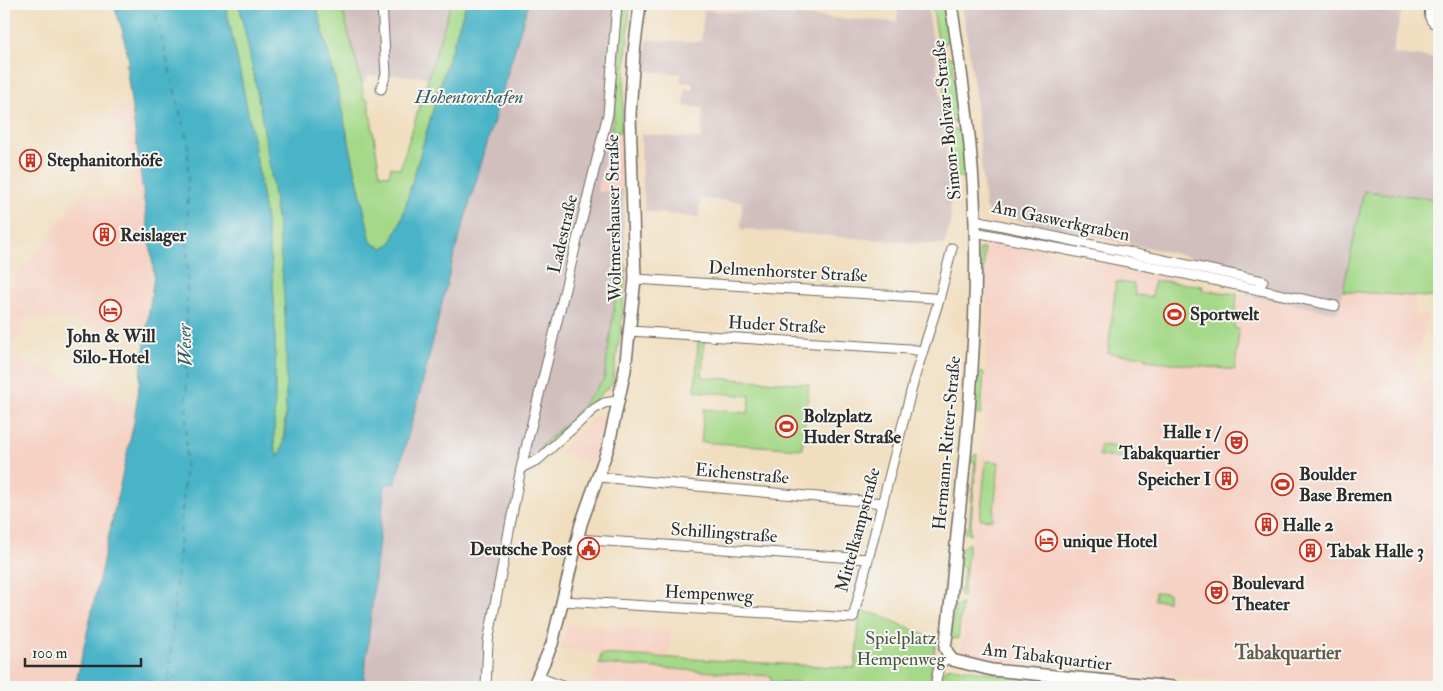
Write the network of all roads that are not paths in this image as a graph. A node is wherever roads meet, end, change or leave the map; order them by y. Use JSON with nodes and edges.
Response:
{"nodes":[{"id":1,"x":382,"y":4,"type":"edge"},
{"id":2,"x":617,"y":4,"type":"edge"},
{"id":3,"x":640,"y":4,"type":"edge"},
{"id":4,"x":951,"y":4,"type":"edge"},
{"id":5,"x":1430,"y":4,"type":"edge"},
{"id":6,"x":1439,"y":25,"type":"edge"},
{"id":7,"x":381,"y":89,"type":"dead end"},
{"id":8,"x":975,"y":226,"type":"junction"},
{"id":9,"x":952,"y":248,"type":"dead end"},
{"id":10,"x":1140,"y":254,"type":"junction"},
{"id":11,"x":1138,"y":264,"type":"junction"},
{"id":12,"x":635,"y":280,"type":"junction"},
{"id":13,"x":1260,"y":286,"type":"junction"},
{"id":14,"x":939,"y":300,"type":"junction"},
{"id":15,"x":1335,"y":306,"type":"dead end"},
{"id":16,"x":630,"y":331,"type":"junction"},
{"id":17,"x":922,"y":351,"type":"junction"},
{"id":18,"x":618,"y":401,"type":"junction"},
{"id":19,"x":521,"y":468,"type":"junction"},
{"id":20,"x":599,"y":477,"type":"junction"},
{"id":21,"x":883,"y":503,"type":"junction"},
{"id":22,"x":577,"y":538,"type":"junction"},
{"id":23,"x":868,"y":559,"type":"junction"},
{"id":24,"x":563,"y":601,"type":"junction"},
{"id":25,"x":853,"y":618,"type":"joint"},
{"id":26,"x":948,"y":656,"type":"junction"},
{"id":27,"x":536,"y":682,"type":"edge"},
{"id":28,"x":486,"y":687,"type":"edge"},
{"id":29,"x":564,"y":687,"type":"edge"},
{"id":30,"x":934,"y":687,"type":"edge"},
{"id":31,"x":1173,"y":687,"type":"edge"}],
"edges":[{"from":1,"to":7,"type":"street"},
{"from":2,"to":19,"type":"street","name":"Ladestraße"},
{"from":3,"to":12,"type":"street","name":"Woltmershauser Straße"},
{"from":4,"to":8,"type":"street","name":"Simon-Bolivar-Straße"},
{"from":5,"to":6,"type":"street"},
{"from":8,"to":10,"type":"street","name":"Am Gaswerkgraben"},
{"from":8,"to":11,"type":"street","name":"Am Gaswerkgraben"},
{"from":8,"to":26,"type":"street","name":"Hermann-Ritter-Straße"},
{"from":9,"to":14,"type":"street","name":"Mittelkampstraße"},
{"from":10,"to":11,"type":"street","name":"Am Gaswerkgraben"},
{"from":10,"to":13,"type":"street","name":"Am Gaswerkgraben"},
{"from":11,"to":13,"type":"street","name":"Am Gaswerkgraben"},
{"from":12,"to":14,"type":"street","name":"Delmenhorster Straße"},
{"from":12,"to":16,"type":"street","name":"Woltmershauser Straße"},
{"from":13,"to":15,"type":"street","name":"Am Gaswerkgraben"},
{"from":14,"to":17,"type":"street","name":"Mittelkampstraße"},
{"from":16,"to":17,"type":"street","name":"Huder Straße"},
{"from":16,"to":18,"type":"street","name":"Woltmershauser Straße"},
{"from":17,"to":21,"type":"street","name":"Mittelkampstraße"},
{"from":18,"to":19,"type":"street"},
{"from":18,"to":20,"type":"street","name":"Woltmershauser Straße"},
{"from":19,"to":28,"type":"street","name":"Ladestraße"},
{"from":20,"to":21,"type":"street","name":"Eichenstraße"},
{"from":20,"to":22,"type":"street","name":"Woltmershauser Straße"},
{"from":21,"to":23,"type":"street","name":"Mittelkampstraße"},
{"from":22,"to":23,"type":"street","name":"Schillingstraße"},
{"from":22,"to":24,"type":"street","name":"Woltmershauser Straße"},
{"from":23,"to":25,"type":"street","name":"Mittelkampstraße"},
{"from":24,"to":25,"type":"street","name":"Hempenweg"},
{"from":24,"to":27,"type":"street","name":"Woltmershauser Straße"},
{"from":26,"to":30,"type":"street"},
{"from":26,"to":31,"type":"street","name":"Am Tabakquartier"},
{"from":27,"to":29,"type":"street"}]}
